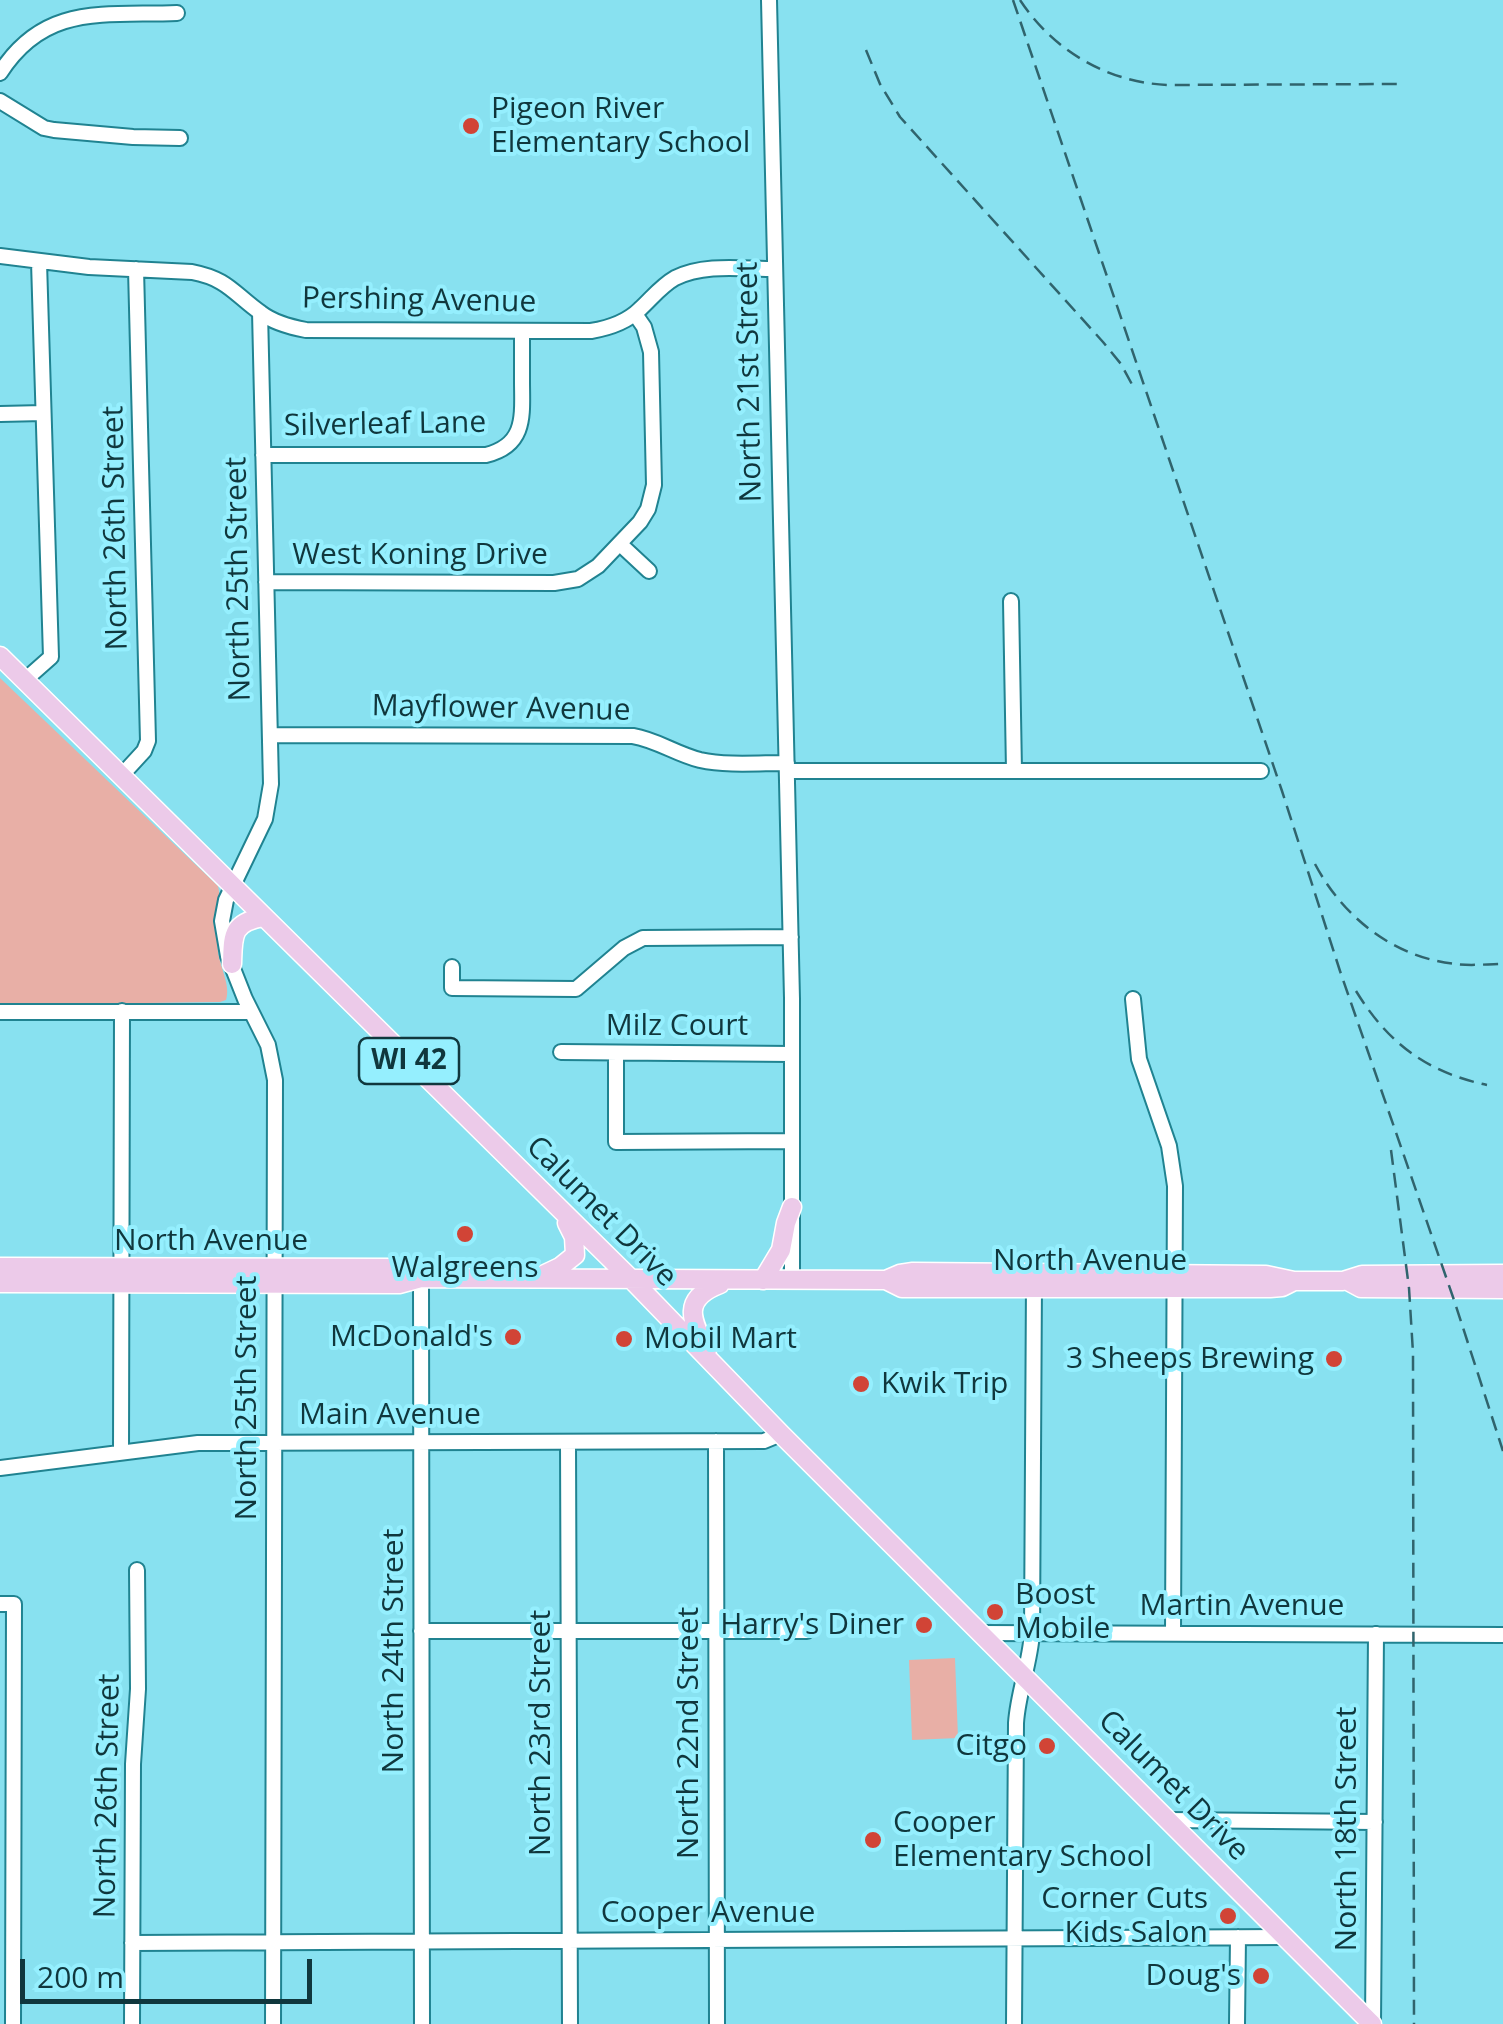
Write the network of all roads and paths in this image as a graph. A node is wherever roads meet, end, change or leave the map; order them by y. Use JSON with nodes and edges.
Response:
{"nodes":[{"id":1,"x":769,"y":0,"type":"edge"},
{"id":2,"x":177,"y":14,"type":"dead end"},
{"id":3,"x":0,"y":72,"type":"edge"},
{"id":4,"x":0,"y":101,"type":"edge"},
{"id":5,"x":180,"y":138,"type":"dead end"},
{"id":6,"x":0,"y":256,"type":"edge"},
{"id":7,"x":39,"y":262,"type":"junction"},
{"id":8,"x":136,"y":269,"type":"junction"},
{"id":9,"x":775,"y":269,"type":"junction"},
{"id":10,"x":260,"y":312,"type":"junction"},
{"id":11,"x":635,"y":314,"type":"junction"},
{"id":12,"x":522,"y":331,"type":"junction"},
{"id":13,"x":43,"y":413,"type":"junction"},
{"id":14,"x":0,"y":414,"type":"edge"},
{"id":15,"x":263,"y":455,"type":"junction"},
{"id":16,"x":620,"y":544,"type":"junction"},
{"id":17,"x":649,"y":571,"type":"dead end"},
{"id":18,"x":266,"y":582,"type":"junction"},
{"id":19,"x":1011,"y":600,"type":"dead end"},
{"id":20,"x":0,"y":656,"type":"edge"},
{"id":21,"x":25,"y":680,"type":"junction"},
{"id":22,"x":270,"y":735,"type":"junction"},
{"id":23,"x":787,"y":767,"type":"junction"},
{"id":24,"x":1260,"y":770,"type":"dead end"},
{"id":25,"x":1014,"y":771,"type":"junction"},
{"id":26,"x":122,"y":776,"type":"junction"},
{"id":27,"x":232,"y":886,"type":"junction"},
{"id":28,"x":263,"y":916,"type":"junction"},
{"id":29,"x":791,"y":937,"type":"junction"},
{"id":30,"x":232,"y":964,"type":"junction"},
{"id":31,"x":452,"y":968,"type":"dead end"},
{"id":32,"x":1133,"y":998,"type":"dead end"},
{"id":33,"x":122,"y":1011,"type":"junction"},
{"id":34,"x":0,"y":1012,"type":"edge"},
{"id":35,"x":252,"y":1012,"type":"junction"},
{"id":36,"x":562,"y":1052,"type":"dead end"},
{"id":37,"x":616,"y":1053,"type":"junction"},
{"id":38,"x":792,"y":1054,"type":"junction"},
{"id":39,"x":792,"y":1141,"type":"junction"},
{"id":40,"x":555,"y":1205,"type":"junction"},
{"id":41,"x":792,"y":1207,"type":"junction"},
{"id":42,"x":0,"y":1267,"type":"edge"},
{"id":43,"x":1503,"y":1274,"type":"edge"},
{"id":44,"x":121,"y":1276,"type":"junction"},
{"id":45,"x":275,"y":1276,"type":"junction"},
{"id":46,"x":421,"y":1278,"type":"junction"},
{"id":47,"x":531,"y":1279,"type":"junction"},
{"id":48,"x":632,"y":1280,"type":"junction"},
{"id":49,"x":732,"y":1280,"type":"junction"},
{"id":50,"x":763,"y":1280,"type":"junction"},
{"id":51,"x":792,"y":1280,"type":"junction"},
{"id":52,"x":1034,"y":1281,"type":"junction"},
{"id":53,"x":1175,"y":1281,"type":"junction"},
{"id":54,"x":1348,"y":1281,"type":"junction"},
{"id":55,"x":0,"y":1283,"type":"edge"},
{"id":56,"x":1503,"y":1289,"type":"edge"},
{"id":57,"x":713,"y":1364,"type":"junction"},
{"id":58,"x":780,"y":1434,"type":"junction"},
{"id":59,"x":716,"y":1441,"type":"junction"},
{"id":60,"x":422,"y":1442,"type":"junction"},
{"id":61,"x":568,"y":1442,"type":"junction"},
{"id":62,"x":276,"y":1444,"type":"junction"},
{"id":63,"x":122,"y":1452,"type":"junction"},
{"id":64,"x":0,"y":1468,"type":"edge"},
{"id":65,"x":138,"y":1570,"type":"dead end"},
{"id":66,"x":7,"y":1604,"type":"edge"},
{"id":67,"x":421,"y":1631,"type":"junction"},
{"id":68,"x":568,"y":1631,"type":"junction"},
{"id":69,"x":716,"y":1631,"type":"junction"},
{"id":70,"x":807,"y":1632,"type":"dead end"},
{"id":71,"x":980,"y":1632,"type":"junction"},
{"id":72,"x":1032,"y":1633,"type":"junction"},
{"id":73,"x":1174,"y":1634,"type":"junction"},
{"id":74,"x":1376,"y":1634,"type":"junction"},
{"id":75,"x":1503,"y":1635,"type":"edge"},
{"id":76,"x":1025,"y":1677,"type":"junction"},
{"id":77,"x":1168,"y":1820,"type":"junction"},
{"id":78,"x":1375,"y":1822,"type":"junction"},
{"id":79,"x":1238,"y":1937,"type":"junction"},
{"id":80,"x":1284,"y":1937,"type":"junction"},
{"id":81,"x":1014,"y":1939,"type":"junction"},
{"id":82,"x":717,"y":1940,"type":"junction"},
{"id":83,"x":570,"y":1941,"type":"junction"},
{"id":84,"x":273,"y":1942,"type":"junction"},
{"id":85,"x":422,"y":1942,"type":"junction"},
{"id":86,"x":132,"y":1943,"type":"junction"},
{"id":87,"x":12,"y":2024,"type":"edge"},
{"id":88,"x":132,"y":2024,"type":"edge"},
{"id":89,"x":273,"y":2024,"type":"edge"},
{"id":90,"x":422,"y":2024,"type":"edge"},
{"id":91,"x":570,"y":2024,"type":"edge"},
{"id":92,"x":717,"y":2024,"type":"edge"},
{"id":93,"x":1014,"y":2024,"type":"edge"},
{"id":94,"x":1237,"y":2024,"type":"edge"},
{"id":95,"x":1372,"y":2024,"type":"edge"}],
"edges":[{"from":1,"to":9,"type":"street","name":"North 21st Street"},
{"from":2,"to":3,"type":"street"},
{"from":4,"to":5,"type":"street"},
{"from":6,"to":7,"type":"street","name":"Pershing Avenue"},
{"from":7,"to":8,"type":"street","name":"Pershing Avenue"},
{"from":7,"to":13,"type":"street"},
{"from":8,"to":10,"type":"street","name":"Pershing Avenue"},
{"from":8,"to":26,"type":"street","name":"North 26th Street"},
{"from":9,"to":11,"type":"street","name":"Pershing Avenue"},
{"from":9,"to":23,"type":"street","name":"North 21st Street"},
{"from":10,"to":12,"type":"street","name":"Pershing Avenue"},
{"from":10,"to":15,"type":"street","name":"North 25th Street"},
{"from":11,"to":12,"type":"street","name":"Pershing Avenue"},
{"from":11,"to":16,"type":"street","name":"West Koning Drive"},
{"from":12,"to":15,"type":"street","name":"Silverleaf Lane"},
{"from":13,"to":14,"type":"street"},
{"from":13,"to":21,"type":"street"},
{"from":15,"to":18,"type":"street","name":"North 25th Street"},
{"from":16,"to":17,"type":"street"},
{"from":16,"to":18,"type":"street","name":"West Koning Drive"},
{"from":18,"to":22,"type":"street","name":"North 25th Street"},
{"from":19,"to":25,"type":"street"},
{"from":20,"to":21,"type":"main road","name":"Calumet Drive","number":"WI 42"},
{"from":21,"to":26,"type":"main road","name":"Calumet Drive","number":"WI 42"},
{"from":22,"to":23,"type":"street","name":"Mayflower Avenue"},
{"from":22,"to":27,"type":"street","name":"North 25th Street"},
{"from":23,"to":25,"type":"street","name":"Mayflower Avenue"},
{"from":23,"to":29,"type":"street","name":"North 21st Street"},
{"from":24,"to":25,"type":"street","name":"Mayflower Avenue"},
{"from":26,"to":27,"type":"main road","name":"Calumet Drive","number":"WI 42"},
{"from":27,"to":28,"type":"main road","name":"Calumet Drive","number":"WI 42"},
{"from":27,"to":30,"type":"street","name":"North 25th Street"},
{"from":28,"to":30,"type":"main road"},
{"from":28,"to":40,"type":"main road","name":"Calumet Drive","number":"WI 42"},
{"from":29,"to":31,"type":"street"},
{"from":29,"to":38,"type":"street","name":"North 21st Street"},
{"from":30,"to":35,"type":"street","name":"North 25th Street"},
{"from":32,"to":53,"type":"street"},
{"from":33,"to":34,"type":"street"},
{"from":33,"to":35,"type":"street"},
{"from":33,"to":44,"type":"street"},
{"from":35,"to":45,"type":"street","name":"North 25th Street"},
{"from":36,"to":37,"type":"street","name":"Milz Court"},
{"from":37,"to":38,"type":"street","name":"Milz Court"},
{"from":37,"to":39,"type":"street"},
{"from":38,"to":39,"type":"street","name":"North 21st Street"},
{"from":39,"to":41,"type":"street","name":"North 21st Street"},
{"from":40,"to":47,"type":"main road"},
{"from":40,"to":48,"type":"main road","name":"Calumet Drive","number":"WI 42"},
{"from":41,"to":50,"type":"main road"},
{"from":41,"to":51,"type":"street","name":"North 21st Street"},
{"from":42,"to":44,"type":"main road","name":"North Avenue"},
{"from":43,"to":54,"type":"main road","name":"North Avenue"},
{"from":44,"to":45,"type":"main road","name":"North Avenue"},
{"from":44,"to":55,"type":"main road","name":"North Avenue"},
{"from":44,"to":63,"type":"street"},
{"from":45,"to":46,"type":"main road","name":"North Avenue"},
{"from":45,"to":62,"type":"street","name":"North 25th Street"},
{"from":46,"to":47,"type":"main road","name":"North Avenue"},
{"from":46,"to":60,"type":"street","name":"North 24th Street"},
{"from":47,"to":48,"type":"main road","name":"North Avenue"},
{"from":48,"to":49,"type":"main road","name":"North Avenue"},
{"from":48,"to":57,"type":"main road","name":"Calumet Drive","number":"WI 42"},
{"from":49,"to":50,"type":"main road","name":"North Avenue"},
{"from":49,"to":57,"type":"main road"},
{"from":50,"to":51,"type":"main road","name":"North Avenue"},
{"from":51,"to":52,"type":"main road","name":"North Avenue"},
{"from":52,"to":53,"type":"main road","name":"North Avenue"},
{"from":52,"to":72,"type":"street"},
{"from":53,"to":54,"type":"main road","name":"North Avenue"},
{"from":53,"to":73,"type":"street"},
{"from":54,"to":56,"type":"main road","name":"North Avenue"},
{"from":57,"to":58,"type":"main road","name":"Calumet Drive","number":"WI 42"},
{"from":58,"to":59,"type":"street","name":"Main Avenue"},
{"from":58,"to":71,"type":"main road","name":"Calumet Drive","number":"WI 42"},
{"from":59,"to":61,"type":"street","name":"Main Avenue"},
{"from":59,"to":69,"type":"street","name":"North 22nd Street"},
{"from":60,"to":61,"type":"street","name":"Main Avenue"},
{"from":60,"to":62,"type":"street","name":"Main Avenue"},
{"from":60,"to":67,"type":"street","name":"North 24th Street"},
{"from":61,"to":68,"type":"street","name":"North 23rd Street"},
{"from":62,"to":63,"type":"street","name":"Main Avenue"},
{"from":62,"to":84,"type":"street","name":"North 25th Street"},
{"from":63,"to":64,"type":"street","name":"Main Avenue"},
{"from":65,"to":86,"type":"street","name":"North 26th Street"},
{"from":66,"to":87,"type":"street"},
{"from":67,"to":68,"type":"street"},
{"from":67,"to":85,"type":"street","name":"North 24th Street"},
{"from":68,"to":69,"type":"street"},
{"from":68,"to":83,"type":"street","name":"North 23rd Street"},
{"from":69,"to":70,"type":"street"},
{"from":69,"to":82,"type":"street","name":"North 22nd Street"},
{"from":71,"to":72,"type":"street","name":"Martin Avenue"},
{"from":71,"to":76,"type":"main road","name":"Calumet Drive","number":"WI 42"},
{"from":72,"to":73,"type":"street","name":"Martin Avenue"},
{"from":72,"to":76,"type":"street"},
{"from":73,"to":74,"type":"street","name":"Martin Avenue"},
{"from":74,"to":75,"type":"street","name":"Martin Avenue"},
{"from":74,"to":78,"type":"street","name":"North 18th Street"},
{"from":76,"to":77,"type":"main road","name":"Calumet Drive","number":"WI 42"},
{"from":76,"to":81,"type":"street"},
{"from":77,"to":78,"type":"street"},
{"from":77,"to":80,"type":"main road","name":"Calumet Drive","number":"WI 42"},
{"from":78,"to":95,"type":"street","name":"North 18th Street"},
{"from":79,"to":80,"type":"street","name":"Cooper Avenue"},
{"from":79,"to":81,"type":"street","name":"Cooper Avenue"},
{"from":79,"to":94,"type":"street"},
{"from":80,"to":95,"type":"main road","name":"Calumet Drive","number":"WI 42"},
{"from":81,"to":82,"type":"street","name":"Cooper Avenue"},
{"from":81,"to":93,"type":"street"},
{"from":82,"to":83,"type":"street","name":"Cooper Avenue"},
{"from":82,"to":92,"type":"street","name":"North 22nd Street"},
{"from":83,"to":85,"type":"street","name":"Cooper Avenue"},
{"from":83,"to":91,"type":"street","name":"North 23rd Street"},
{"from":84,"to":85,"type":"street","name":"Cooper Avenue"},
{"from":84,"to":86,"type":"street","name":"Cooper Avenue"},
{"from":84,"to":89,"type":"street","name":"North 25th Street"},
{"from":85,"to":90,"type":"street","name":"North 24th Street"},
{"from":86,"to":88,"type":"street","name":"North 26th Street"}]}
